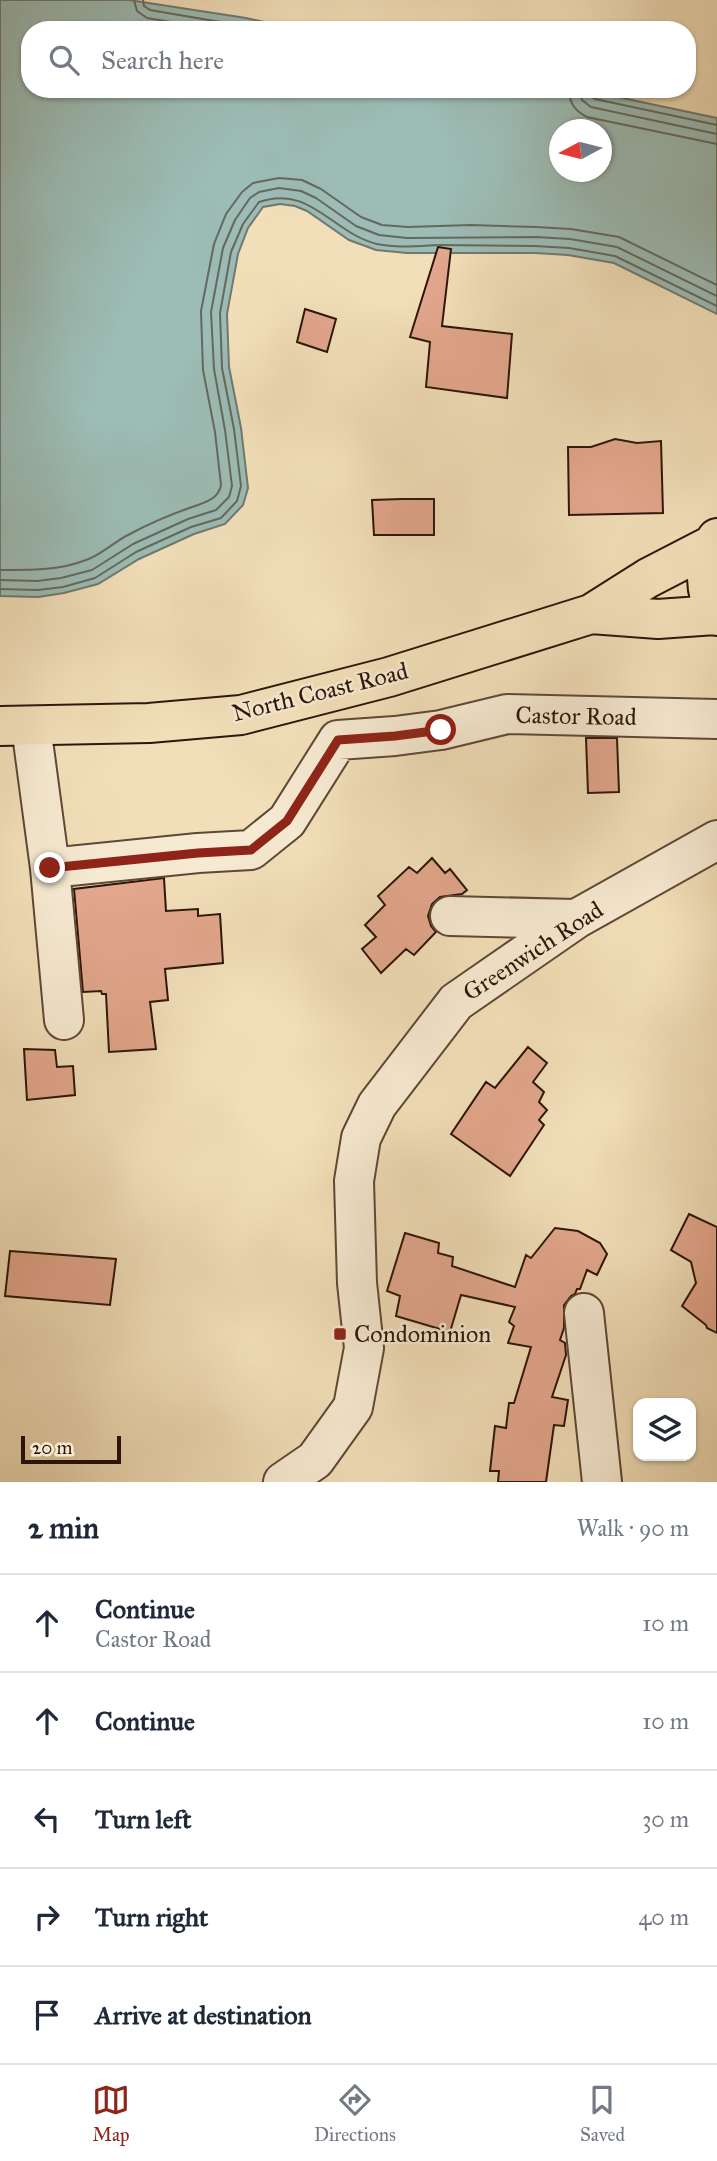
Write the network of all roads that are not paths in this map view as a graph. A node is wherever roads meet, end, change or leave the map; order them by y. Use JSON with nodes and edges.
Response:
{"nodes":[{"id":1,"x":715,"y":541,"type":"edge"},
{"id":2,"x":591,"y":614,"type":"junction"},
{"id":3,"x":716,"y":616,"type":"edge"},
{"id":4,"x":717,"y":719,"type":"edge"},
{"id":5,"x":16,"y":726,"type":"edge"},
{"id":6,"x":717,"y":840,"type":"edge"},
{"id":7,"x":50,"y":868,"type":"junction"},
{"id":8,"x":450,"y":916,"type":"dead end"},
{"id":9,"x":576,"y":919,"type":"junction"},
{"id":10,"x":64,"y":1020,"type":"dead end"},
{"id":11,"x":584,"y":1313,"type":"dead end"},
{"id":12,"x":283,"y":1482,"type":"edge"},
{"id":13,"x":603,"y":1482,"type":"edge"}],
"edges":[{"from":1,"to":2,"type":"main road"},
{"from":1,"to":3,"type":"main road"},
{"from":2,"to":3,"type":"main road"},
{"from":2,"to":5,"type":"main road","name":"North Coast Road"},
{"from":4,"to":7,"type":"street","name":"Castor Road"},
{"from":5,"to":7,"type":"street"},
{"from":6,"to":9,"type":"street","name":"Greenwich Road"},
{"from":7,"to":10,"type":"street"},
{"from":8,"to":9,"type":"street"},
{"from":9,"to":12,"type":"street","name":"Greenwich Road"},
{"from":11,"to":13,"type":"street"}]}
